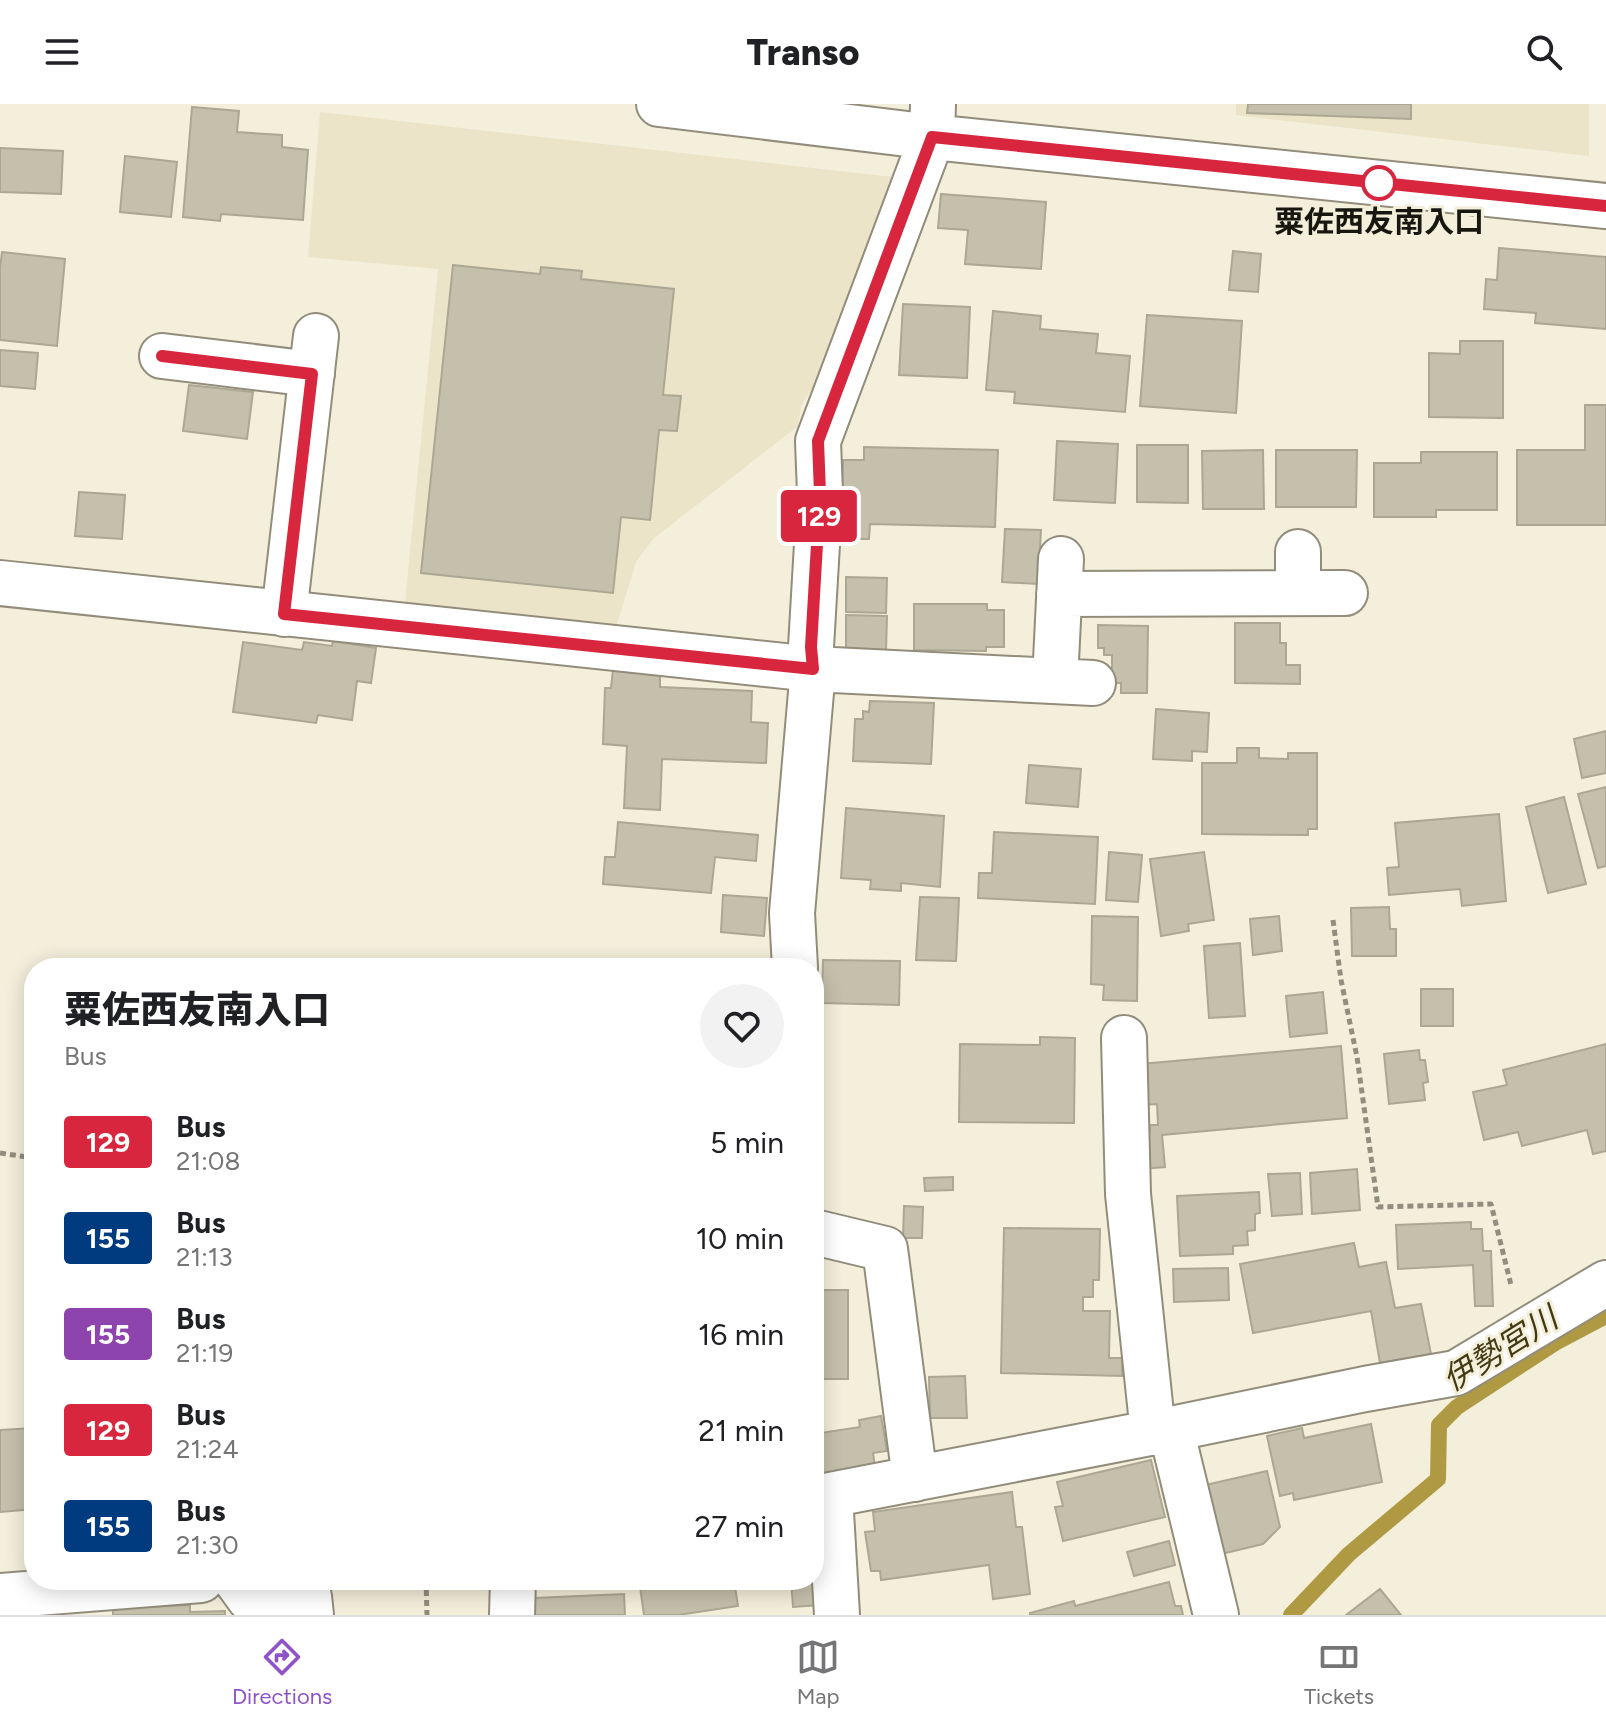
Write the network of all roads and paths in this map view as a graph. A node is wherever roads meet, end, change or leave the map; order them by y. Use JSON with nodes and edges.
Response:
{"nodes":[{"id":1,"x":659,"y":104,"type":"edge"},
{"id":2,"x":933,"y":120,"type":"edge"},
{"id":3,"x":1606,"y":206,"type":"edge"},
{"id":4,"x":162,"y":356,"type":"dead end"},
{"id":5,"x":0,"y":583,"type":"edge"},
{"id":6,"x":1345,"y":593,"type":"dead end"},
{"id":7,"x":284,"y":614,"type":"junction"},
{"id":8,"x":813,"y":669,"type":"junction"},
{"id":9,"x":1333,"y":920,"type":"dead end"},
{"id":10,"x":794,"y":958,"type":"edge"},
{"id":11,"x":1124,"y":1038,"type":"dead end"},
{"id":12,"x":0,"y":1153,"type":"edge"},
{"id":13,"x":24,"y":1157,"type":"edge"},
{"id":14,"x":824,"y":1234,"type":"edge"},
{"id":15,"x":1606,"y":1283,"type":"edge"},
{"id":16,"x":1523,"y":1333,"type":"junction"},
{"id":17,"x":1162,"y":1431,"type":"junction"},
{"id":18,"x":915,"y":1479,"type":"junction"},
{"id":19,"x":824,"y":1496,"type":"edge"},
{"id":20,"x":824,"y":1512,"type":"edge"},
{"id":21,"x":75,"y":1590,"type":"edge"},
{"id":22,"x":243,"y":1590,"type":"edge"},
{"id":23,"x":426,"y":1590,"type":"edge"},
{"id":24,"x":513,"y":1590,"type":"edge"},
{"id":25,"x":0,"y":1596,"type":"edge"},
{"id":26,"x":311,"y":1615,"type":"edge"},
{"id":27,"x":427,"y":1615,"type":"edge"},
{"id":28,"x":512,"y":1615,"type":"edge"},
{"id":29,"x":837,"y":1615,"type":"edge"},
{"id":30,"x":1216,"y":1615,"type":"edge"}],
"edges":[{"from":1,"to":2,"type":"street"},
{"from":2,"to":3,"type":"street"},
{"from":2,"to":8,"type":"street"},
{"from":4,"to":7,"type":"street"},
{"from":5,"to":7,"type":"street"},
{"from":6,"to":8,"type":"street"},
{"from":7,"to":8,"type":"street"},
{"from":8,"to":10,"type":"street"},
{"from":9,"to":16,"type":"path"},
{"from":11,"to":17,"type":"street"},
{"from":12,"to":13,"type":"path"},
{"from":14,"to":18,"type":"street"},
{"from":15,"to":16,"type":"street"},
{"from":16,"to":17,"type":"street"},
{"from":17,"to":18,"type":"street"},
{"from":17,"to":30,"type":"street"},
{"from":18,"to":19,"type":"street"},
{"from":20,"to":29,"type":"street"},
{"from":21,"to":25,"type":"street"},
{"from":22,"to":26,"type":"street"},
{"from":23,"to":27,"type":"path"},
{"from":24,"to":28,"type":"street"}]}
